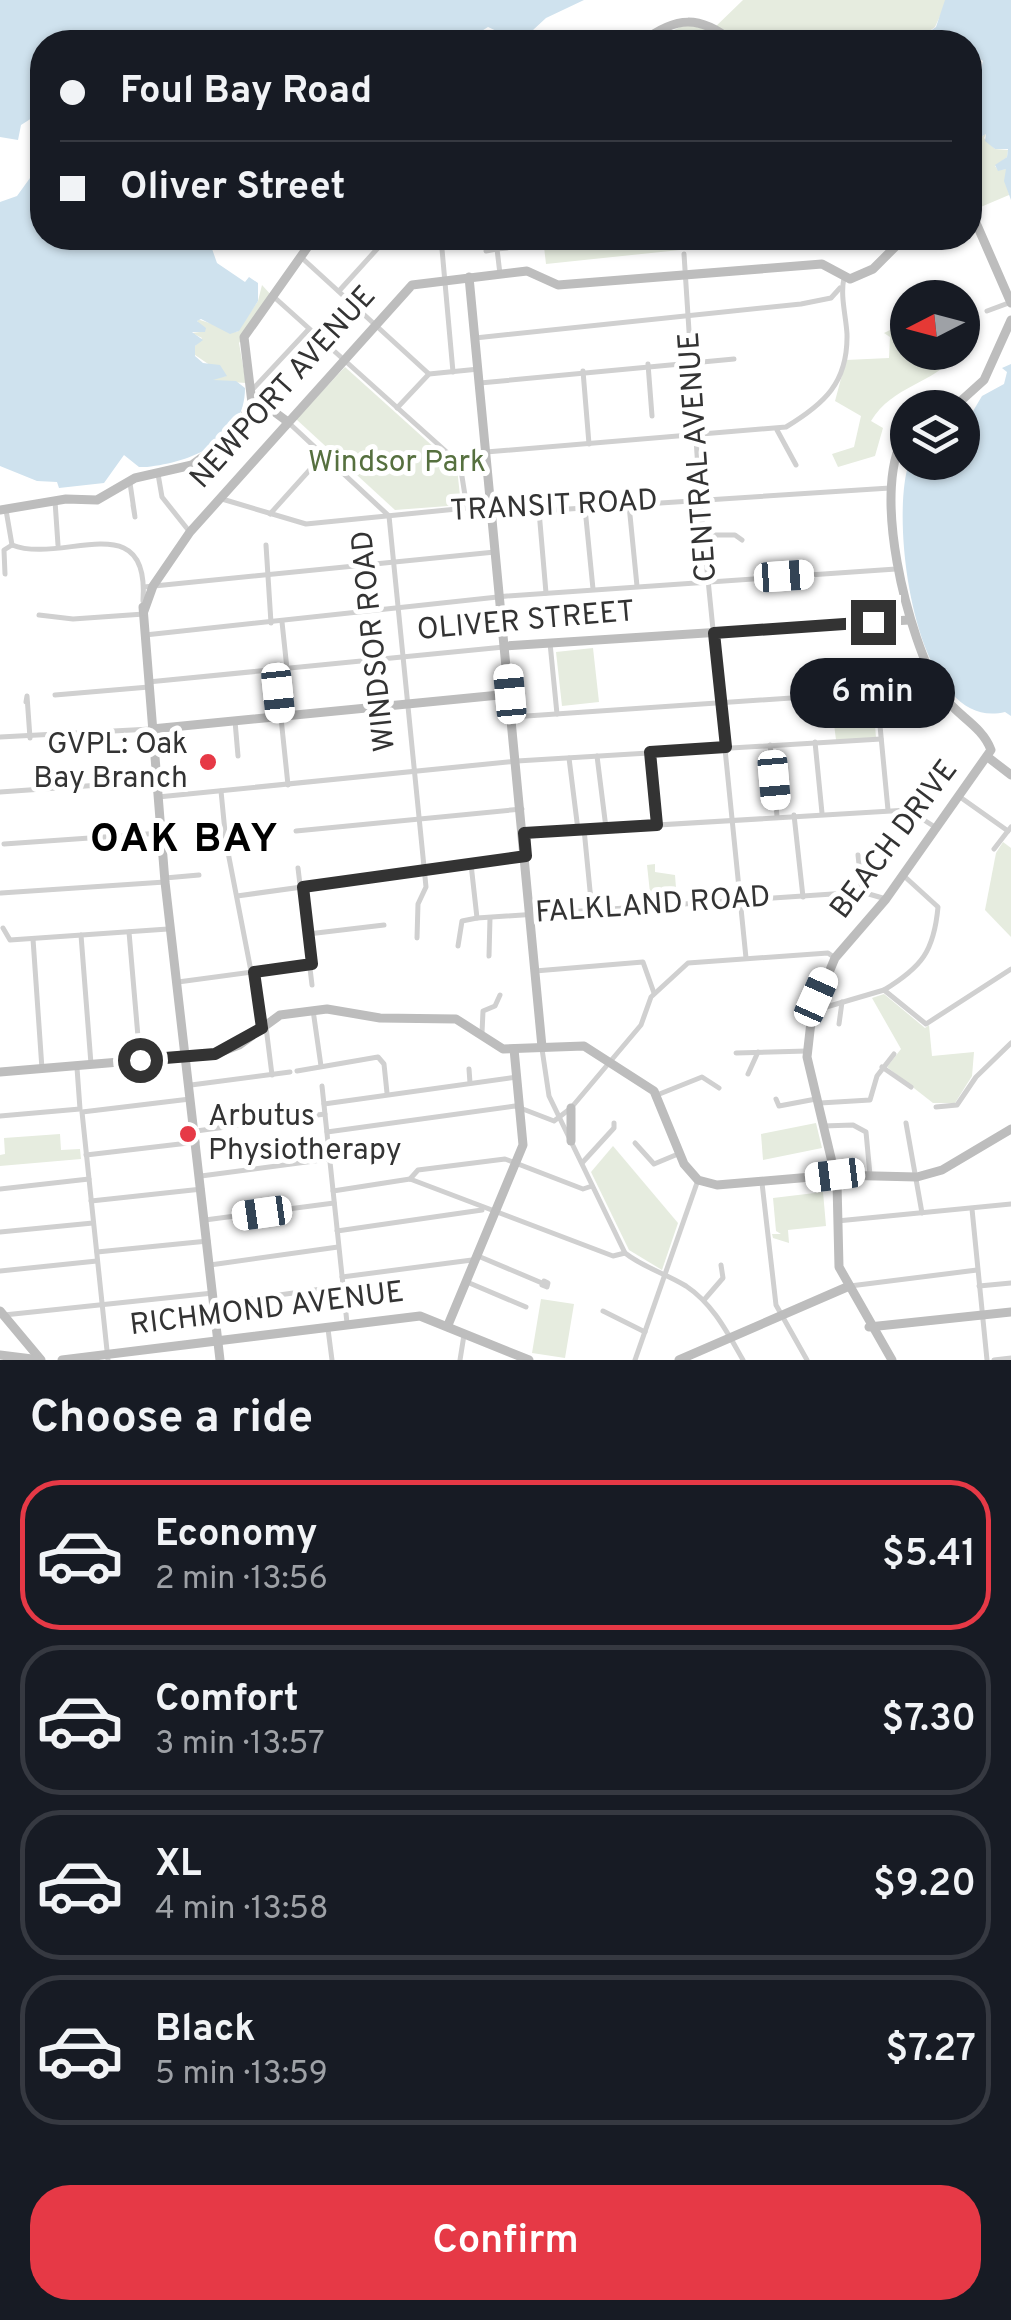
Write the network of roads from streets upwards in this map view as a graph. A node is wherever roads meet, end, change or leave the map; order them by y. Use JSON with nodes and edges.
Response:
{"nodes":[{"id":1,"x":660,"y":30,"type":"edge"},
{"id":2,"x":716,"y":30,"type":"edge"},
{"id":3,"x":982,"y":233,"type":"edge"},
{"id":4,"x":303,"y":250,"type":"edge"},
{"id":5,"x":375,"y":250,"type":"edge"},
{"id":6,"x":442,"y":250,"type":"edge"},
{"id":7,"x":496,"y":250,"type":"edge"},
{"id":8,"x":892,"y":250,"type":"edge"},
{"id":9,"x":684,"y":254,"type":"dead end"},
{"id":10,"x":298,"y":255,"type":"junction"},
{"id":11,"x":500,"y":274,"type":"junction"},
{"id":12,"x":686,"y":276,"type":"junction"},
{"id":13,"x":469,"y":277,"type":"junction"},
{"id":14,"x":445,"y":279,"type":"junction"},
{"id":15,"x":843,"y":282,"type":"junction"},
{"id":16,"x":1009,"y":286,"type":"edge"},
{"id":17,"x":338,"y":291,"type":"junction"},
{"id":18,"x":274,"y":297,"type":"junction"},
{"id":19,"x":1011,"y":302,"type":"edge"},
{"id":20,"x":987,"y":311,"type":"dead end"},
{"id":21,"x":688,"y":316,"type":"junction"},
{"id":22,"x":1011,"y":320,"type":"edge"},
{"id":23,"x":376,"y":324,"type":"junction"},
{"id":24,"x":309,"y":329,"type":"junction"},
{"id":25,"x":475,"y":338,"type":"junction"},
{"id":26,"x":734,"y":359,"type":"dead end"},
{"id":27,"x":344,"y":360,"type":"junction"},
{"id":28,"x":691,"y":361,"type":"junction"},
{"id":29,"x":648,"y":364,"type":"junction"},
{"id":30,"x":479,"y":369,"type":"junction"},
{"id":31,"x":584,"y":370,"type":"junction"},
{"id":32,"x":453,"y":372,"type":"junction"},
{"id":33,"x":429,"y":374,"type":"junction"},
{"id":34,"x":480,"y":382,"type":"junction"},
{"id":35,"x":973,"y":390,"type":"edge"},
{"id":36,"x":252,"y":393,"type":"junction"},
{"id":37,"x":268,"y":406,"type":"junction"},
{"id":38,"x":397,"y":408,"type":"junction"},
{"id":39,"x":250,"y":409,"type":"junction"},
{"id":40,"x":652,"y":416,"type":"dead end"},
{"id":41,"x":288,"y":422,"type":"junction"},
{"id":42,"x":776,"y":430,"type":"junction"},
{"id":43,"x":696,"y":437,"type":"junction"},
{"id":44,"x":589,"y":444,"type":"junction"},
{"id":45,"x":487,"y":450,"type":"junction"},
{"id":46,"x":324,"y":454,"type":"junction"},
{"id":47,"x":450,"y":454,"type":"junction"},
{"id":48,"x":796,"y":465,"type":"dead end"},
{"id":49,"x":158,"y":474,"type":"junction"},
{"id":50,"x":130,"y":480,"type":"junction"},
{"id":51,"x":895,"y":480,"type":"edge"},
{"id":52,"x":894,"y":488,"type":"junction"},
{"id":53,"x":220,"y":497,"type":"junction"},
{"id":54,"x":700,"y":500,"type":"junction"},
{"id":55,"x":54,"y":502,"type":"junction"},
{"id":56,"x":133,"y":505,"type":"dead end"},
{"id":57,"x":629,"y":505,"type":"junction"},
{"id":58,"x":467,"y":508,"type":"junction"},
{"id":59,"x":584,"y":508,"type":"junction"},
{"id":60,"x":3,"y":510,"type":"edge"},
{"id":61,"x":539,"y":511,"type":"junction"},
{"id":62,"x":270,"y":514,"type":"junction"},
{"id":63,"x":492,"y":514,"type":"junction"},
{"id":64,"x":388,"y":516,"type":"junction"},
{"id":65,"x":190,"y":532,"type":"junction"},
{"id":66,"x":704,"y":535,"type":"junction"},
{"id":67,"x":742,"y":540,"type":"dead end"},
{"id":68,"x":12,"y":544,"type":"junction"},
{"id":69,"x":58,"y":545,"type":"junction"},
{"id":70,"x":266,"y":545,"type":"dead end"},
{"id":71,"x":496,"y":552,"type":"junction"},
{"id":72,"x":393,"y":562,"type":"junction"},
{"id":73,"x":896,"y":569,"type":"junction"},
{"id":74,"x":5,"y":574,"type":"dead end"},
{"id":75,"x":265,"y":576,"type":"junction"},
{"id":76,"x":708,"y":581,"type":"junction"},
{"id":77,"x":637,"y":586,"type":"junction"},
{"id":78,"x":148,"y":587,"type":"junction"},
{"id":79,"x":593,"y":589,"type":"junction"},
{"id":80,"x":546,"y":593,"type":"junction"},
{"id":81,"x":500,"y":599,"type":"junction"},
{"id":82,"x":143,"y":609,"type":"junction"},
{"id":83,"x":397,"y":610,"type":"junction"},
{"id":84,"x":39,"y":615,"type":"dead end"},
{"id":85,"x":909,"y":620,"type":"junction"},
{"id":86,"x":282,"y":622,"type":"junction"},
{"id":87,"x":271,"y":623,"type":"junction"},
{"id":88,"x":714,"y":633,"type":"junction"},
{"id":89,"x":146,"y":635,"type":"junction"},
{"id":90,"x":550,"y":643,"type":"junction"},
{"id":91,"x":505,"y":646,"type":"junction"},
{"id":92,"x":402,"y":657,"type":"junction"},
{"id":93,"x":286,"y":669,"type":"junction"},
{"id":94,"x":276,"y":670,"type":"junction"},
{"id":95,"x":148,"y":684,"type":"junction"},
{"id":96,"x":938,"y":688,"type":"junction"},
{"id":97,"x":510,"y":694,"type":"junction"},
{"id":98,"x":877,"y":694,"type":"junction"},
{"id":99,"x":55,"y":695,"type":"dead end"},
{"id":100,"x":26,"y":702,"type":"dead end"},
{"id":101,"x":408,"y":704,"type":"junction"},
{"id":102,"x":721,"y":704,"type":"junction"},
{"id":103,"x":556,"y":714,"type":"junction"},
{"id":104,"x":281,"y":716,"type":"junction"},
{"id":105,"x":512,"y":718,"type":"junction"},
{"id":106,"x":235,"y":721,"type":"junction"},
{"id":107,"x":152,"y":729,"type":"junction"},
{"id":108,"x":0,"y":738,"type":"edge"},
{"id":109,"x":30,"y":738,"type":"junction"},
{"id":110,"x":881,"y":738,"type":"junction"},
{"id":111,"x":815,"y":742,"type":"junction"},
{"id":112,"x":770,"y":744,"type":"junction"},
{"id":113,"x":726,"y":747,"type":"junction"},
{"id":114,"x":650,"y":752,"type":"junction"},
{"id":115,"x":238,"y":756,"type":"dead end"},
{"id":116,"x":597,"y":756,"type":"junction"},
{"id":117,"x":568,"y":758,"type":"junction"},
{"id":118,"x":988,"y":758,"type":"junction"},
{"id":119,"x":516,"y":761,"type":"junction"},
{"id":120,"x":413,"y":773,"type":"junction"},
{"id":121,"x":1011,"y":774,"type":"edge"},
{"id":122,"x":156,"y":781,"type":"junction"},
{"id":123,"x":288,"y":784,"type":"junction"},
{"id":124,"x":222,"y":791,"type":"junction"},
{"id":125,"x":0,"y":792,"type":"edge"},
{"id":126,"x":158,"y":797,"type":"junction"},
{"id":127,"x":960,"y":798,"type":"junction"},
{"id":128,"x":522,"y":808,"type":"junction"},
{"id":129,"x":888,"y":811,"type":"junction"},
{"id":130,"x":822,"y":813,"type":"junction"},
{"id":131,"x":794,"y":815,"type":"junction"},
{"id":132,"x":777,"y":816,"type":"junction"},
{"id":133,"x":419,"y":818,"type":"junction"},
{"id":134,"x":733,"y":820,"type":"junction"},
{"id":135,"x":657,"y":825,"type":"junction"},
{"id":136,"x":606,"y":828,"type":"junction"},
{"id":137,"x":938,"y":828,"type":"junction"},
{"id":138,"x":1009,"y":829,"type":"edge"},
{"id":139,"x":581,"y":830,"type":"junction"},
{"id":140,"x":296,"y":831,"type":"dead end"},
{"id":141,"x":161,"y":833,"type":"junction"},
{"id":142,"x":524,"y":833,"type":"junction"},
{"id":143,"x":4,"y":844,"type":"dead end"},
{"id":144,"x":994,"y":850,"type":"dead end"},
{"id":145,"x":858,"y":854,"type":"dead end"},
{"id":146,"x":526,"y":856,"type":"junction"},
{"id":147,"x":471,"y":864,"type":"junction"},
{"id":148,"x":298,"y":868,"type":"dead end"},
{"id":149,"x":424,"y":871,"type":"junction"},
{"id":150,"x":199,"y":874,"type":"dead end"},
{"id":151,"x":904,"y":876,"type":"junction"},
{"id":152,"x":165,"y":880,"type":"junction"},
{"id":153,"x":303,"y":887,"type":"junction"},
{"id":154,"x":862,"y":892,"type":"junction"},
{"id":155,"x":1,"y":893,"type":"edge"},
{"id":156,"x":237,"y":896,"type":"junction"},
{"id":157,"x":803,"y":896,"type":"junction"},
{"id":158,"x":886,"y":899,"type":"junction"},
{"id":159,"x":741,"y":901,"type":"junction"},
{"id":160,"x":592,"y":911,"type":"junction"},
{"id":161,"x":532,"y":914,"type":"junction"},
{"id":162,"x":476,"y":918,"type":"junction"},
{"id":163,"x":490,"y":918,"type":"junction"},
{"id":164,"x":384,"y":925,"type":"dead end"},
{"id":165,"x":3,"y":928,"type":"dead end"},
{"id":166,"x":171,"y":928,"type":"junction"},
{"id":167,"x":129,"y":932,"type":"junction"},
{"id":168,"x":308,"y":934,"type":"junction"},
{"id":169,"x":82,"y":935,"type":"junction"},
{"id":170,"x":418,"y":938,"type":"dead end"},
{"id":171,"x":33,"y":939,"type":"junction"},
{"id":172,"x":458,"y":946,"type":"dead end"},
{"id":173,"x":490,"y":956,"type":"dead end"},
{"id":174,"x":746,"y":958,"type":"junction"},
{"id":175,"x":835,"y":958,"type":"junction"},
{"id":176,"x":312,"y":964,"type":"junction"},
{"id":177,"x":1011,"y":969,"type":"edge"},
{"id":178,"x":535,"y":971,"type":"junction"},
{"id":179,"x":254,"y":972,"type":"junction"},
{"id":180,"x":178,"y":982,"type":"junction"},
{"id":181,"x":312,"y":986,"type":"dead end"},
{"id":182,"x":884,"y":990,"type":"junction"},
{"id":183,"x":654,"y":993,"type":"junction"},
{"id":184,"x":500,"y":995,"type":"dead end"},
{"id":185,"x":842,"y":1002,"type":"junction"},
{"id":186,"x":814,"y":1007,"type":"junction"},
{"id":187,"x":313,"y":1010,"type":"junction"},
{"id":188,"x":839,"y":1024,"type":"dead end"},
{"id":189,"x":264,"y":1026,"type":"junction"},
{"id":190,"x":480,"y":1035,"type":"junction"},
{"id":191,"x":1011,"y":1043,"type":"edge"},
{"id":192,"x":514,"y":1049,"type":"junction"},
{"id":193,"x":543,"y":1052,"type":"junction"},
{"id":194,"x":758,"y":1052,"type":"junction"},
{"id":195,"x":807,"y":1052,"type":"junction"},
{"id":196,"x":736,"y":1053,"type":"dead end"},
{"id":197,"x":894,"y":1054,"type":"dead end"},
{"id":198,"x":188,"y":1057,"type":"junction"},
{"id":199,"x":140,"y":1060,"type":"junction"},
{"id":200,"x":610,"y":1062,"type":"junction"},
{"id":201,"x":91,"y":1064,"type":"junction"},
{"id":202,"x":77,"y":1065,"type":"junction"},
{"id":203,"x":324,"y":1068,"type":"junction"},
{"id":204,"x":882,"y":1068,"type":"junction"},
{"id":205,"x":42,"y":1069,"type":"junction"},
{"id":206,"x":469,"y":1069,"type":"dead end"},
{"id":207,"x":0,"y":1072,"type":"edge"},
{"id":208,"x":748,"y":1074,"type":"dead end"},
{"id":209,"x":272,"y":1075,"type":"junction"},
{"id":210,"x":517,"y":1077,"type":"junction"},
{"id":211,"x":470,"y":1083,"type":"junction"},
{"id":212,"x":192,"y":1085,"type":"junction"},
{"id":213,"x":322,"y":1086,"type":"dead end"},
{"id":214,"x":911,"y":1087,"type":"dead end"},
{"id":215,"x":718,"y":1088,"type":"dead end"},
{"id":216,"x":387,"y":1094,"type":"junction"},
{"id":217,"x":657,"y":1095,"type":"junction"},
{"id":218,"x":193,"y":1099,"type":"junction"},
{"id":219,"x":776,"y":1099,"type":"dead end"},
{"id":220,"x":817,"y":1101,"type":"junction"},
{"id":221,"x":324,"y":1104,"type":"junction"},
{"id":222,"x":571,"y":1108,"type":"junction"},
{"id":223,"x":936,"y":1108,"type":"dead end"},
{"id":224,"x":520,"y":1109,"type":"junction"},
{"id":225,"x":81,"y":1111,"type":"junction"},
{"id":226,"x":325,"y":1114,"type":"junction"},
{"id":227,"x":0,"y":1116,"type":"edge"},
{"id":228,"x":560,"y":1117,"type":"junction"},
{"id":229,"x":906,"y":1122,"type":"dead end"},
{"id":230,"x":614,"y":1123,"type":"dead end"},
{"id":231,"x":823,"y":1126,"type":"junction"},
{"id":232,"x":1011,"y":1129,"type":"edge"},
{"id":233,"x":326,"y":1132,"type":"junction"},
{"id":234,"x":197,"y":1137,"type":"junction"},
{"id":235,"x":571,"y":1141,"type":"junction"},
{"id":236,"x":635,"y":1142,"type":"dead end"},
{"id":237,"x":680,"y":1154,"type":"junction"},
{"id":238,"x":86,"y":1155,"type":"junction"},
{"id":239,"x":329,"y":1159,"type":"junction"},
{"id":240,"x":582,"y":1163,"type":"junction"},
{"id":241,"x":516,"y":1164,"type":"junction"},
{"id":242,"x":835,"y":1175,"type":"junction"},
{"id":243,"x":201,"y":1176,"type":"junction"},
{"id":244,"x":917,"y":1177,"type":"junction"},
{"id":245,"x":870,"y":1178,"type":"junction"},
{"id":246,"x":410,"y":1179,"type":"junction"},
{"id":247,"x":90,"y":1180,"type":"junction"},
{"id":248,"x":698,"y":1180,"type":"junction"},
{"id":249,"x":762,"y":1184,"type":"junction"},
{"id":250,"x":592,"y":1186,"type":"junction"},
{"id":251,"x":0,"y":1189,"type":"edge"},
{"id":252,"x":202,"y":1189,"type":"junction"},
{"id":253,"x":333,"y":1191,"type":"junction"},
{"id":254,"x":91,"y":1201,"type":"junction"},
{"id":255,"x":334,"y":1203,"type":"junction"},
{"id":256,"x":1011,"y":1204,"type":"edge"},
{"id":257,"x":972,"y":1208,"type":"junction"},
{"id":258,"x":490,"y":1211,"type":"junction"},
{"id":259,"x":922,"y":1213,"type":"junction"},
{"id":260,"x":205,"y":1220,"type":"junction"},
{"id":261,"x":838,"y":1221,"type":"junction"},
{"id":262,"x":93,"y":1222,"type":"junction"},
{"id":263,"x":337,"y":1230,"type":"junction"},
{"id":264,"x":0,"y":1232,"type":"edge"},
{"id":265,"x":208,"y":1241,"type":"junction"},
{"id":266,"x":338,"y":1247,"type":"junction"},
{"id":267,"x":97,"y":1252,"type":"junction"},
{"id":268,"x":625,"y":1253,"type":"junction"},
{"id":269,"x":476,"y":1258,"type":"junction"},
{"id":270,"x":98,"y":1261,"type":"junction"},
{"id":271,"x":210,"y":1265,"type":"junction"},
{"id":272,"x":721,"y":1265,"type":"dead end"},
{"id":273,"x":977,"y":1270,"type":"junction"},
{"id":274,"x":0,"y":1271,"type":"edge"},
{"id":275,"x":664,"y":1276,"type":"junction"},
{"id":276,"x":342,"y":1278,"type":"junction"},
{"id":277,"x":467,"y":1282,"type":"junction"},
{"id":278,"x":542,"y":1283,"type":"dead end"},
{"id":279,"x":1011,"y":1283,"type":"edge"},
{"id":280,"x":343,"y":1286,"type":"junction"},
{"id":281,"x":979,"y":1286,"type":"junction"},
{"id":282,"x":847,"y":1288,"type":"junction"},
{"id":283,"x":213,"y":1298,"type":"junction"},
{"id":284,"x":704,"y":1300,"type":"junction"},
{"id":285,"x":102,"y":1304,"type":"junction"},
{"id":286,"x":526,"y":1307,"type":"dead end"},
{"id":287,"x":603,"y":1312,"type":"dead end"},
{"id":288,"x":1011,"y":1312,"type":"edge"},
{"id":289,"x":2,"y":1313,"type":"edge"},
{"id":290,"x":982,"y":1315,"type":"junction"},
{"id":291,"x":782,"y":1316,"type":"junction"},
{"id":292,"x":347,"y":1326,"type":"junction"},
{"id":293,"x":448,"y":1326,"type":"junction"},
{"id":294,"x":869,"y":1327,"type":"junction"},
{"id":295,"x":328,"y":1329,"type":"junction"},
{"id":296,"x":464,"y":1332,"type":"junction"},
{"id":297,"x":645,"y":1332,"type":"junction"},
{"id":298,"x":22,"y":1336,"type":"junction"},
{"id":299,"x":730,"y":1338,"type":"junction"},
{"id":300,"x":218,"y":1344,"type":"junction"},
{"id":301,"x":0,"y":1355,"type":"edge"},
{"id":302,"x":20,"y":1357,"type":"edge"},
{"id":303,"x":108,"y":1358,"type":"edge"},
{"id":304,"x":1011,"y":1358,"type":"edge"},
{"id":305,"x":41,"y":1360,"type":"edge"},
{"id":306,"x":62,"y":1360,"type":"edge"},
{"id":307,"x":220,"y":1360,"type":"edge"},
{"id":308,"x":332,"y":1360,"type":"edge"},
{"id":309,"x":460,"y":1360,"type":"edge"},
{"id":310,"x":529,"y":1360,"type":"edge"},
{"id":311,"x":635,"y":1360,"type":"edge"},
{"id":312,"x":680,"y":1360,"type":"edge"},
{"id":313,"x":742,"y":1360,"type":"edge"},
{"id":314,"x":807,"y":1360,"type":"edge"},
{"id":315,"x":892,"y":1360,"type":"edge"},
{"id":316,"x":990,"y":1360,"type":"edge"}],
"edges":[{"from":1,"to":2,"type":"street"},
{"from":3,"to":16,"type":"street"},
{"from":4,"to":10,"type":"street"},
{"from":5,"to":17,"type":"street"},
{"from":6,"to":14,"type":"street"},
{"from":7,"to":11,"type":"street"},
{"from":8,"to":15,"type":"street"},
{"from":9,"to":12,"type":"street","name":"CENTRAL AVENUE"},
{"from":10,"to":17,"type":"street"},
{"from":10,"to":18,"type":"street"},
{"from":11,"to":12,"type":"street","name":"NEWPORT AVENUE"},
{"from":11,"to":13,"type":"street","name":"NEWPORT AVENUE"},
{"from":12,"to":15,"type":"street","name":"NEWPORT AVENUE"},
{"from":12,"to":21,"type":"street","name":"CENTRAL AVENUE"},
{"from":13,"to":14,"type":"street","name":"NEWPORT AVENUE"},
{"from":13,"to":25,"type":"street"},
{"from":14,"to":23,"type":"street","name":"NEWPORT AVENUE"},
{"from":14,"to":32,"type":"street"},
{"from":15,"to":21,"type":"street"},
{"from":15,"to":42,"type":"street"},
{"from":16,"to":19,"type":"street"},
{"from":17,"to":23,"type":"street"},
{"from":18,"to":24,"type":"street"},
{"from":18,"to":36,"type":"street"},
{"from":19,"to":20,"type":"street"},
{"from":21,"to":25,"type":"street"},
{"from":21,"to":28,"type":"street","name":"CENTRAL AVENUE"},
{"from":22,"to":35,"type":"street"},
{"from":23,"to":27,"type":"street","name":"NEWPORT AVENUE"},
{"from":23,"to":33,"type":"street"},
{"from":24,"to":27,"type":"street"},
{"from":24,"to":36,"type":"street"},
{"from":25,"to":30,"type":"street"},
{"from":26,"to":28,"type":"street"},
{"from":27,"to":38,"type":"street"},
{"from":27,"to":41,"type":"street","name":"NEWPORT AVENUE"},
{"from":28,"to":29,"type":"street"},
{"from":28,"to":43,"type":"street","name":"CENTRAL AVENUE"},
{"from":29,"to":31,"type":"street"},
{"from":29,"to":40,"type":"street"},
{"from":30,"to":32,"type":"street"},
{"from":30,"to":34,"type":"street"},
{"from":31,"to":34,"type":"street"},
{"from":31,"to":44,"type":"street"},
{"from":32,"to":33,"type":"street"},
{"from":33,"to":38,"type":"street"},
{"from":34,"to":45,"type":"street"},
{"from":36,"to":37,"type":"street","name":"WINDSOR ROAD"},
{"from":36,"to":39,"type":"street"},
{"from":37,"to":39,"type":"street"},
{"from":37,"to":41,"type":"street","name":"WINDSOR ROAD"},
{"from":38,"to":47,"type":"street"},
{"from":39,"to":49,"type":"street"},
{"from":41,"to":46,"type":"street","name":"WINDSOR ROAD"},
{"from":41,"to":53,"type":"street","name":"NEWPORT AVENUE"},
{"from":42,"to":43,"type":"street"},
{"from":42,"to":48,"type":"street"},
{"from":43,"to":44,"type":"street"},
{"from":43,"to":54,"type":"street","name":"CENTRAL AVENUE"},
{"from":44,"to":45,"type":"street"},
{"from":45,"to":47,"type":"street"},
{"from":45,"to":63,"type":"street"},
{"from":46,"to":62,"type":"street"},
{"from":46,"to":64,"type":"street","name":"WINDSOR ROAD"},
{"from":47,"to":58,"type":"street"},
{"from":49,"to":50,"type":"street"},
{"from":49,"to":65,"type":"street"},
{"from":50,"to":55,"type":"street"},
{"from":50,"to":56,"type":"street"},
{"from":51,"to":52,"type":"street","name":"BEACH DRIVE"},
{"from":52,"to":54,"type":"street","name":"TRANSIT ROAD"},
{"from":52,"to":73,"type":"street","name":"BEACH DRIVE"},
{"from":53,"to":62,"type":"street","name":"TRANSIT ROAD"},
{"from":53,"to":65,"type":"street","name":"NEWPORT AVENUE"},
{"from":54,"to":57,"type":"street","name":"TRANSIT ROAD"},
{"from":54,"to":66,"type":"street","name":"CENTRAL AVENUE"},
{"from":55,"to":60,"type":"street"},
{"from":55,"to":69,"type":"street"},
{"from":57,"to":59,"type":"street","name":"TRANSIT ROAD"},
{"from":57,"to":77,"type":"street"},
{"from":58,"to":63,"type":"street","name":"TRANSIT ROAD"},
{"from":58,"to":64,"type":"street","name":"TRANSIT ROAD"},
{"from":59,"to":61,"type":"street","name":"TRANSIT ROAD"},
{"from":59,"to":79,"type":"street"},
{"from":60,"to":68,"type":"street"},
{"from":61,"to":63,"type":"street","name":"TRANSIT ROAD"},
{"from":61,"to":80,"type":"street"},
{"from":62,"to":64,"type":"street","name":"TRANSIT ROAD"},
{"from":63,"to":71,"type":"street"},
{"from":64,"to":72,"type":"street","name":"WINDSOR ROAD"},
{"from":65,"to":78,"type":"street","name":"NEWPORT AVENUE"},
{"from":66,"to":67,"type":"street"},
{"from":66,"to":76,"type":"street","name":"CENTRAL AVENUE"},
{"from":68,"to":69,"type":"street"},
{"from":68,"to":74,"type":"street"},
{"from":69,"to":78,"type":"street"},
{"from":70,"to":75,"type":"street"},
{"from":71,"to":72,"type":"street"},
{"from":71,"to":81,"type":"street"},
{"from":72,"to":75,"type":"street"},
{"from":72,"to":83,"type":"street","name":"WINDSOR ROAD"},
{"from":73,"to":76,"type":"street"},
{"from":73,"to":85,"type":"street","name":"BEACH DRIVE"},
{"from":75,"to":78,"type":"street"},
{"from":75,"to":87,"type":"street"},
{"from":76,"to":77,"type":"street"},
{"from":76,"to":88,"type":"street","name":"CENTRAL AVENUE"},
{"from":77,"to":79,"type":"street"},
{"from":78,"to":82,"type":"street"},
{"from":79,"to":80,"type":"street"},
{"from":80,"to":81,"type":"street"},
{"from":81,"to":83,"type":"street"},
{"from":81,"to":91,"type":"street"},
{"from":82,"to":84,"type":"street"},
{"from":82,"to":89,"type":"street"},
{"from":83,"to":86,"type":"street"},
{"from":83,"to":92,"type":"street","name":"WINDSOR ROAD"},
{"from":85,"to":88,"type":"street","name":"OLIVER STREET"},
{"from":85,"to":96,"type":"street","name":"BEACH DRIVE"},
{"from":86,"to":87,"type":"street"},
{"from":86,"to":93,"type":"street"},
{"from":87,"to":89,"type":"street"},
{"from":88,"to":90,"type":"street","name":"OLIVER STREET"},
{"from":88,"to":102,"type":"street","name":"CENTRAL AVENUE"},
{"from":89,"to":95,"type":"street"},
{"from":90,"to":91,"type":"street","name":"OLIVER STREET"},
{"from":90,"to":103,"type":"street"},
{"from":91,"to":92,"type":"street","name":"OLIVER STREET"},
{"from":91,"to":97,"type":"street"},
{"from":92,"to":93,"type":"street","name":"OLIVER STREET"},
{"from":92,"to":101,"type":"street","name":"WINDSOR ROAD"},
{"from":93,"to":94,"type":"street","name":"OLIVER STREET"},
{"from":94,"to":95,"type":"street","name":"OLIVER STREET"},
{"from":94,"to":104,"type":"street"},
{"from":95,"to":99,"type":"street","name":"OLIVER STREET"},
{"from":95,"to":107,"type":"street"},
{"from":96,"to":98,"type":"street"},
{"from":96,"to":118,"type":"street","name":"BEACH DRIVE"},
{"from":97,"to":101,"type":"street"},
{"from":97,"to":105,"type":"street"},
{"from":98,"to":102,"type":"street"},
{"from":98,"to":110,"type":"street"},
{"from":100,"to":109,"type":"street"},
{"from":101,"to":104,"type":"street"},
{"from":101,"to":120,"type":"street","name":"WINDSOR ROAD"},
{"from":102,"to":103,"type":"street"},
{"from":102,"to":113,"type":"street","name":"CENTRAL AVENUE"},
{"from":103,"to":105,"type":"street"},
{"from":104,"to":106,"type":"street"},
{"from":104,"to":123,"type":"street"},
{"from":105,"to":119,"type":"street"},
{"from":106,"to":107,"type":"street"},
{"from":106,"to":115,"type":"street"},
{"from":107,"to":109,"type":"street"},
{"from":107,"to":122,"type":"street"},
{"from":108,"to":109,"type":"street"},
{"from":110,"to":111,"type":"street"},
{"from":110,"to":129,"type":"street"},
{"from":111,"to":112,"type":"street"},
{"from":111,"to":130,"type":"street"},
{"from":112,"to":113,"type":"street"},
{"from":112,"to":132,"type":"street"},
{"from":113,"to":114,"type":"street"},
{"from":113,"to":134,"type":"street","name":"CENTRAL AVENUE"},
{"from":114,"to":116,"type":"street"},
{"from":114,"to":135,"type":"street"},
{"from":116,"to":117,"type":"street"},
{"from":116,"to":136,"type":"street"},
{"from":117,"to":119,"type":"street"},
{"from":117,"to":139,"type":"street"},
{"from":118,"to":121,"type":"street"},
{"from":118,"to":127,"type":"street","name":"BEACH DRIVE"},
{"from":119,"to":120,"type":"street"},
{"from":119,"to":128,"type":"street"},
{"from":120,"to":123,"type":"street"},
{"from":120,"to":133,"type":"street","name":"WINDSOR ROAD"},
{"from":122,"to":125,"type":"street"},
{"from":122,"to":126,"type":"street"},
{"from":123,"to":124,"type":"street"},
{"from":124,"to":126,"type":"street"},
{"from":124,"to":156,"type":"street"},
{"from":126,"to":141,"type":"street"},
{"from":127,"to":137,"type":"street","name":"BEACH DRIVE"},
{"from":127,"to":138,"type":"street"},
{"from":128,"to":133,"type":"street"},
{"from":128,"to":142,"type":"street"},
{"from":129,"to":130,"type":"street"},
{"from":129,"to":137,"type":"street"},
{"from":130,"to":131,"type":"street"},
{"from":131,"to":132,"type":"street"},
{"from":131,"to":157,"type":"street"},
{"from":132,"to":134,"type":"street"},
{"from":133,"to":140,"type":"street"},
{"from":133,"to":149,"type":"street","name":"WINDSOR ROAD"},
{"from":134,"to":135,"type":"street"},
{"from":134,"to":159,"type":"street","name":"CENTRAL AVENUE"},
{"from":135,"to":136,"type":"street"},
{"from":136,"to":139,"type":"street"},
{"from":137,"to":151,"type":"street","name":"BEACH DRIVE"},
{"from":138,"to":144,"type":"street"},
{"from":139,"to":142,"type":"street"},
{"from":139,"to":160,"type":"street"},
{"from":141,"to":143,"type":"street"},
{"from":141,"to":152,"type":"street"},
{"from":142,"to":146,"type":"street"},
{"from":145,"to":154,"type":"street"},
{"from":146,"to":147,"type":"street"},
{"from":146,"to":161,"type":"street"},
{"from":147,"to":149,"type":"street"},
{"from":147,"to":162,"type":"street"},
{"from":148,"to":153,"type":"street"},
{"from":149,"to":153,"type":"street"},
{"from":149,"to":170,"type":"street","name":"WINDSOR ROAD"},
{"from":150,"to":152,"type":"street"},
{"from":151,"to":158,"type":"street","name":"BEACH DRIVE"},
{"from":151,"to":182,"type":"street"},
{"from":152,"to":155,"type":"street"},
{"from":152,"to":166,"type":"street"},
{"from":153,"to":156,"type":"street"},
{"from":153,"to":168,"type":"street"},
{"from":154,"to":157,"type":"street","name":"FALKLAND ROAD"},
{"from":154,"to":158,"type":"street","name":"FALKLAND ROAD"},
{"from":156,"to":179,"type":"street"},
{"from":157,"to":159,"type":"street","name":"FALKLAND ROAD"},
{"from":158,"to":175,"type":"street","name":"BEACH DRIVE"},
{"from":159,"to":160,"type":"street","name":"FALKLAND ROAD"},
{"from":159,"to":174,"type":"street","name":"CENTRAL AVENUE"},
{"from":160,"to":161,"type":"street","name":"FALKLAND ROAD"},
{"from":161,"to":163,"type":"street","name":"FALKLAND ROAD"},
{"from":161,"to":178,"type":"street"},
{"from":162,"to":163,"type":"street","name":"FALKLAND ROAD"},
{"from":162,"to":172,"type":"street"},
{"from":163,"to":173,"type":"street"},
{"from":164,"to":168,"type":"street"},
{"from":165,"to":171,"type":"street"},
{"from":166,"to":167,"type":"street"},
{"from":166,"to":180,"type":"street"},
{"from":167,"to":169,"type":"street"},
{"from":167,"to":199,"type":"street"},
{"from":168,"to":176,"type":"street"},
{"from":169,"to":171,"type":"street"},
{"from":169,"to":201,"type":"street"},
{"from":171,"to":205,"type":"street"},
{"from":174,"to":175,"type":"street"},
{"from":174,"to":183,"type":"street"},
{"from":175,"to":186,"type":"street","name":"BEACH DRIVE"},
{"from":176,"to":179,"type":"street"},
{"from":176,"to":181,"type":"street"},
{"from":177,"to":182,"type":"street"},
{"from":178,"to":183,"type":"street"},
{"from":178,"to":193,"type":"street"},
{"from":179,"to":180,"type":"street"},
{"from":179,"to":189,"type":"street"},
{"from":180,"to":198,"type":"street"},
{"from":182,"to":185,"type":"street"},
{"from":183,"to":200,"type":"street"},
{"from":184,"to":190,"type":"street"},
{"from":185,"to":186,"type":"street"},
{"from":185,"to":188,"type":"street"},
{"from":186,"to":195,"type":"street","name":"BEACH DRIVE"},
{"from":187,"to":189,"type":"street"},
{"from":187,"to":190,"type":"street"},
{"from":187,"to":203,"type":"street"},
{"from":189,"to":198,"type":"street"},
{"from":189,"to":209,"type":"street"},
{"from":190,"to":192,"type":"street"},
{"from":191,"to":223,"type":"street"},
{"from":192,"to":193,"type":"street"},
{"from":192,"to":210,"type":"street"},
{"from":193,"to":200,"type":"street"},
{"from":193,"to":228,"type":"street"},
{"from":194,"to":195,"type":"street"},
{"from":194,"to":196,"type":"street"},
{"from":194,"to":208,"type":"street"},
{"from":195,"to":220,"type":"street","name":"BEACH DRIVE"},
{"from":197,"to":204,"type":"street"},
{"from":198,"to":199,"type":"street"},
{"from":198,"to":212,"type":"street"},
{"from":199,"to":201,"type":"street"},
{"from":200,"to":217,"type":"street"},
{"from":200,"to":222,"type":"street"},
{"from":201,"to":202,"type":"street"},
{"from":202,"to":205,"type":"street"},
{"from":202,"to":225,"type":"street"},
{"from":203,"to":209,"type":"street"},
{"from":203,"to":216,"type":"street"},
{"from":204,"to":214,"type":"street"},
{"from":204,"to":220,"type":"street"},
{"from":205,"to":207,"type":"street"},
{"from":206,"to":211,"type":"street"},
{"from":209,"to":212,"type":"street"},
{"from":210,"to":211,"type":"street"},
{"from":210,"to":224,"type":"street"},
{"from":211,"to":216,"type":"street"},
{"from":212,"to":218,"type":"street"},
{"from":213,"to":221,"type":"street"},
{"from":215,"to":217,"type":"street"},
{"from":216,"to":221,"type":"street"},
{"from":217,"to":237,"type":"street"},
{"from":218,"to":225,"type":"street"},
{"from":218,"to":234,"type":"street"},
{"from":219,"to":220,"type":"street"},
{"from":220,"to":231,"type":"street","name":"BEACH DRIVE"},
{"from":221,"to":226,"type":"street"},
{"from":222,"to":228,"type":"street"},
{"from":222,"to":235,"type":"street"},
{"from":224,"to":228,"type":"street"},
{"from":224,"to":233,"type":"street"},
{"from":224,"to":241,"type":"street"},
{"from":225,"to":227,"type":"street"},
{"from":225,"to":238,"type":"street"},
{"from":226,"to":233,"type":"street"},
{"from":226,"to":234,"type":"street"},
{"from":228,"to":235,"type":"street"},
{"from":229,"to":244,"type":"street"},
{"from":230,"to":240,"type":"street"},
{"from":231,"to":242,"type":"street","name":"BEACH DRIVE"},
{"from":231,"to":245,"type":"street"},
{"from":232,"to":244,"type":"street"},
{"from":233,"to":239,"type":"street"},
{"from":234,"to":238,"type":"street"},
{"from":234,"to":243,"type":"street"},
{"from":235,"to":240,"type":"street"},
{"from":236,"to":237,"type":"street"},
{"from":237,"to":248,"type":"street"},
{"from":238,"to":247,"type":"street"},
{"from":239,"to":243,"type":"street"},
{"from":239,"to":253,"type":"street"},
{"from":240,"to":250,"type":"street"},
{"from":241,"to":246,"type":"street"},
{"from":241,"to":250,"type":"street"},
{"from":241,"to":258,"type":"street"},
{"from":242,"to":245,"type":"street"},
{"from":242,"to":249,"type":"street"},
{"from":242,"to":261,"type":"street","name":"BEACH DRIVE"},
{"from":243,"to":252,"type":"street"},
{"from":244,"to":245,"type":"street"},
{"from":244,"to":259,"type":"street"},
{"from":246,"to":253,"type":"street"},
{"from":246,"to":258,"type":"street"},
{"from":247,"to":251,"type":"street"},
{"from":247,"to":254,"type":"street"},
{"from":248,"to":249,"type":"street"},
{"from":248,"to":275,"type":"street"},
{"from":249,"to":291,"type":"street"},
{"from":250,"to":268,"type":"street"},
{"from":252,"to":254,"type":"street"},
{"from":252,"to":260,"type":"street"},
{"from":253,"to":255,"type":"street"},
{"from":254,"to":262,"type":"street"},
{"from":255,"to":260,"type":"street"},
{"from":255,"to":263,"type":"street"},
{"from":256,"to":257,"type":"street"},
{"from":257,"to":259,"type":"street"},
{"from":257,"to":273,"type":"street"},
{"from":258,"to":263,"type":"street"},
{"from":258,"to":268,"type":"street"},
{"from":258,"to":269,"type":"street"},
{"from":259,"to":261,"type":"street"},
{"from":260,"to":265,"type":"street"},
{"from":261,"to":282,"type":"street","name":"BEACH DRIVE"},
{"from":262,"to":264,"type":"street"},
{"from":262,"to":267,"type":"street"},
{"from":263,"to":266,"type":"street"},
{"from":265,"to":267,"type":"street"},
{"from":265,"to":271,"type":"street"},
{"from":266,"to":271,"type":"street"},
{"from":266,"to":276,"type":"street"},
{"from":267,"to":270,"type":"street"},
{"from":268,"to":275,"type":"street"},
{"from":269,"to":276,"type":"street"},
{"from":269,"to":277,"type":"street"},
{"from":269,"to":278,"type":"street"},
{"from":270,"to":274,"type":"street"},
{"from":270,"to":285,"type":"street"},
{"from":271,"to":283,"type":"street"},
{"from":272,"to":284,"type":"street"},
{"from":273,"to":281,"type":"street"},
{"from":273,"to":282,"type":"street"},
{"from":275,"to":284,"type":"street"},
{"from":275,"to":297,"type":"street"},
{"from":276,"to":280,"type":"street"},
{"from":277,"to":286,"type":"street"},
{"from":277,"to":293,"type":"street"},
{"from":279,"to":281,"type":"street"},
{"from":280,"to":283,"type":"street"},
{"from":280,"to":292,"type":"street"},
{"from":281,"to":290,"type":"street"},
{"from":282,"to":291,"type":"street"},
{"from":282,"to":294,"type":"street","name":"BEACH DRIVE"},
{"from":283,"to":285,"type":"street"},
{"from":283,"to":300,"type":"street"},
{"from":284,"to":299,"type":"street"},
{"from":285,"to":289,"type":"street"},
{"from":285,"to":303,"type":"street"},
{"from":287,"to":297,"type":"street"},
{"from":288,"to":290,"type":"street"},
{"from":289,"to":298,"type":"street"},
{"from":290,"to":294,"type":"street"},
{"from":290,"to":316,"type":"street"},
{"from":291,"to":299,"type":"street"},
{"from":291,"to":314,"type":"street"},
{"from":292,"to":293,"type":"street","name":"RICHMOND AVENUE"},
{"from":292,"to":295,"type":"street","name":"RICHMOND AVENUE"},
{"from":293,"to":296,"type":"street","name":"RICHMOND AVENUE"},
{"from":294,"to":315,"type":"street","name":"BEACH DRIVE"},
{"from":295,"to":300,"type":"street","name":"RICHMOND AVENUE"},
{"from":295,"to":308,"type":"street"},
{"from":296,"to":309,"type":"street"},
{"from":296,"to":310,"type":"street","name":"RICHMOND AVENUE"},
{"from":297,"to":311,"type":"street"},
{"from":298,"to":302,"type":"street"},
{"from":298,"to":305,"type":"street"},
{"from":299,"to":312,"type":"street"},
{"from":299,"to":313,"type":"street"},
{"from":300,"to":303,"type":"street","name":"RICHMOND AVENUE"},
{"from":300,"to":307,"type":"street"},
{"from":301,"to":302,"type":"street"},
{"from":302,"to":305,"type":"street"},
{"from":303,"to":306,"type":"street","name":"RICHMOND AVENUE"},
{"from":304,"to":316,"type":"street"}]}
